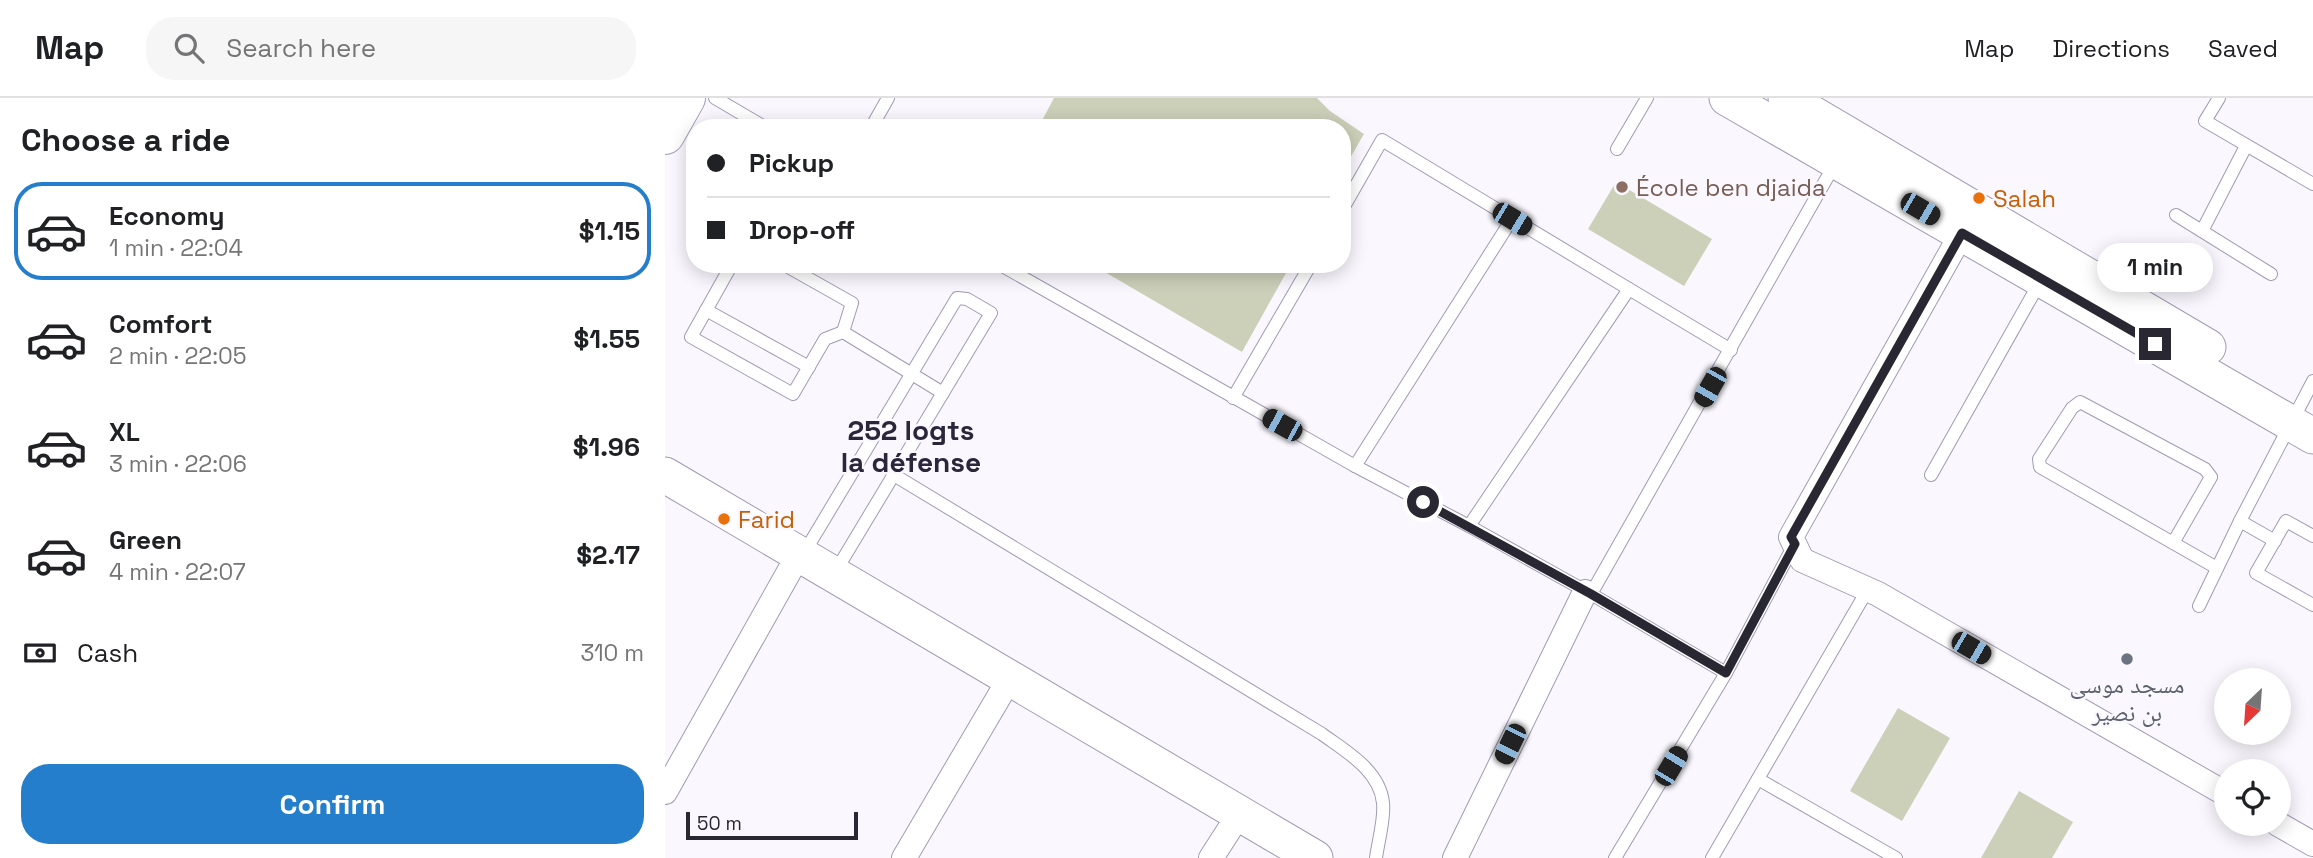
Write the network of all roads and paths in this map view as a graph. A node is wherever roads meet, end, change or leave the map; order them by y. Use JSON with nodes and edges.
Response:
{"nodes":[{"id":1,"x":686,"y":98,"type":"edge"},
{"id":2,"x":715,"y":98,"type":"edge"},
{"id":3,"x":888,"y":98,"type":"edge"},
{"id":4,"x":1647,"y":98,"type":"edge"},
{"id":5,"x":1727,"y":98,"type":"edge"},
{"id":6,"x":1786,"y":98,"type":"edge"},
{"id":7,"x":2219,"y":98,"type":"edge"},
{"id":8,"x":751,"y":119,"type":"edge"},
{"id":9,"x":876,"y":119,"type":"edge"},
{"id":10,"x":665,"y":135,"type":"edge"},
{"id":11,"x":2246,"y":146,"type":"junction"},
{"id":12,"x":1617,"y":149,"type":"dead end"},
{"id":13,"x":1837,"y":160,"type":"junction"},
{"id":14,"x":2313,"y":184,"type":"edge"},
{"id":15,"x":1351,"y":193,"type":"edge"},
{"id":16,"x":2176,"y":215,"type":"dead end"},
{"id":17,"x":1512,"y":219,"type":"junction"},
{"id":18,"x":2202,"y":231,"type":"junction"},
{"id":19,"x":1962,"y":233,"type":"junction"},
{"id":20,"x":727,"y":273,"type":"edge"},
{"id":21,"x":799,"y":273,"type":"edge"},
{"id":22,"x":1015,"y":273,"type":"edge"},
{"id":23,"x":1306,"y":273,"type":"edge"},
{"id":24,"x":2271,"y":274,"type":"dead end"},
{"id":25,"x":2042,"y":279,"type":"junction"},
{"id":26,"x":1629,"y":289,"type":"junction"},
{"id":27,"x":706,"y":310,"type":"junction"},
{"id":28,"x":843,"y":332,"type":"junction"},
{"id":29,"x":1731,"y":350,"type":"junction"},
{"id":30,"x":809,"y":367,"type":"junction"},
{"id":31,"x":912,"y":374,"type":"junction"},
{"id":32,"x":943,"y":393,"type":"junction"},
{"id":33,"x":1233,"y":398,"type":"junction"},
{"id":34,"x":2307,"y":410,"type":"edge"},
{"id":35,"x":1355,"y":466,"type":"junction"},
{"id":36,"x":665,"y":475,"type":"edge"},
{"id":37,"x":894,"y":475,"type":"junction"},
{"id":38,"x":1931,"y":475,"type":"dead end"},
{"id":39,"x":2240,"y":521,"type":"junction"},
{"id":40,"x":1469,"y":526,"type":"junction"},
{"id":41,"x":2313,"y":536,"type":"edge"},
{"id":42,"x":2275,"y":541,"type":"junction"},
{"id":43,"x":2173,"y":543,"type":"junction"},
{"id":44,"x":1795,"y":544,"type":"junction"},
{"id":45,"x":800,"y":555,"type":"junction"},
{"id":46,"x":2217,"y":568,"type":"junction"},
{"id":47,"x":834,"y":574,"type":"junction"},
{"id":48,"x":1868,"y":589,"type":"junction"},
{"id":49,"x":1588,"y":593,"type":"junction"},
{"id":50,"x":2313,"y":605,"type":"edge"},
{"id":51,"x":2199,"y":606,"type":"dead end"},
{"id":52,"x":1726,"y":673,"type":"junction"},
{"id":53,"x":1010,"y":678,"type":"junction"},
{"id":54,"x":1758,"y":779,"type":"junction"},
{"id":55,"x":2214,"y":787,"type":"edge"},
{"id":56,"x":665,"y":792,"type":"edge"},
{"id":57,"x":1240,"y":813,"type":"junction"},
{"id":58,"x":2291,"y":831,"type":"edge"},
{"id":59,"x":2313,"y":844,"type":"edge"},
{"id":60,"x":904,"y":858,"type":"edge"},
{"id":61,"x":1211,"y":858,"type":"edge"},
{"id":62,"x":1315,"y":858,"type":"edge"},
{"id":63,"x":1376,"y":858,"type":"edge"},
{"id":64,"x":1455,"y":858,"type":"edge"},
{"id":65,"x":1615,"y":858,"type":"edge"},
{"id":66,"x":1712,"y":858,"type":"edge"},
{"id":67,"x":1896,"y":858,"type":"edge"}],
"edges":[{"from":1,"to":10,"type":"main road"},
{"from":2,"to":8,"type":"lane"},
{"from":3,"to":9,"type":"lane"},
{"from":4,"to":12,"type":"lane"},
{"from":5,"to":13,"type":"main road"},
{"from":6,"to":34,"type":"main road"},
{"from":7,"to":11,"type":"lane"},
{"from":11,"to":14,"type":"lane"},
{"from":11,"to":18,"type":"lane"},
{"from":13,"to":19,"type":"main road"},
{"from":13,"to":29,"type":"lane"},
{"from":15,"to":17,"type":"lane"},
{"from":16,"to":18,"type":"lane"},
{"from":17,"to":26,"type":"lane"},
{"from":17,"to":35,"type":"lane"},
{"from":18,"to":24,"type":"lane"},
{"from":19,"to":25,"type":"main road"},
{"from":19,"to":44,"type":"street"},
{"from":20,"to":27,"type":"lane"},
{"from":21,"to":28,"type":"lane"},
{"from":22,"to":33,"type":"lane"},
{"from":23,"to":33,"type":"lane"},
{"from":25,"to":34,"type":"main road"},
{"from":25,"to":38,"type":"lane"},
{"from":26,"to":29,"type":"lane"},
{"from":26,"to":40,"type":"lane"},
{"from":27,"to":30,"type":"lane"},
{"from":27,"to":30,"type":"lane"},
{"from":28,"to":30,"type":"lane"},
{"from":28,"to":31,"type":"lane"},
{"from":29,"to":49,"type":"lane"},
{"from":31,"to":32,"type":"lane"},
{"from":31,"to":32,"type":"lane"},
{"from":31,"to":45,"type":"lane"},
{"from":32,"to":37,"type":"lane"},
{"from":33,"to":35,"type":"lane"},
{"from":34,"to":39,"type":"lane"},
{"from":35,"to":40,"type":"lane"},
{"from":36,"to":45,"type":"main road"},
{"from":37,"to":47,"type":"lane"},
{"from":37,"to":63,"type":"lane"},
{"from":39,"to":42,"type":"lane"},
{"from":39,"to":46,"type":"lane"},
{"from":40,"to":49,"type":"lane"},
{"from":41,"to":42,"type":"lane"},
{"from":42,"to":50,"type":"lane"},
{"from":43,"to":43,"type":"lane"},
{"from":43,"to":46,"type":"lane"},
{"from":44,"to":48,"type":"street"},
{"from":44,"to":52,"type":"lane"},
{"from":45,"to":47,"type":"main road"},
{"from":45,"to":56,"type":"street"},
{"from":46,"to":51,"type":"lane"},
{"from":47,"to":53,"type":"main road"},
{"from":48,"to":54,"type":"lane"},
{"from":48,"to":55,"type":"street"},
{"from":49,"to":52,"type":"lane"},
{"from":49,"to":64,"type":"street"},
{"from":52,"to":65,"type":"lane"},
{"from":53,"to":57,"type":"main road"},
{"from":53,"to":60,"type":"street"},
{"from":54,"to":66,"type":"lane"},
{"from":54,"to":67,"type":"lane"},
{"from":57,"to":61,"type":"street"},
{"from":57,"to":62,"type":"main road"},
{"from":58,"to":59,"type":"street"}]}
